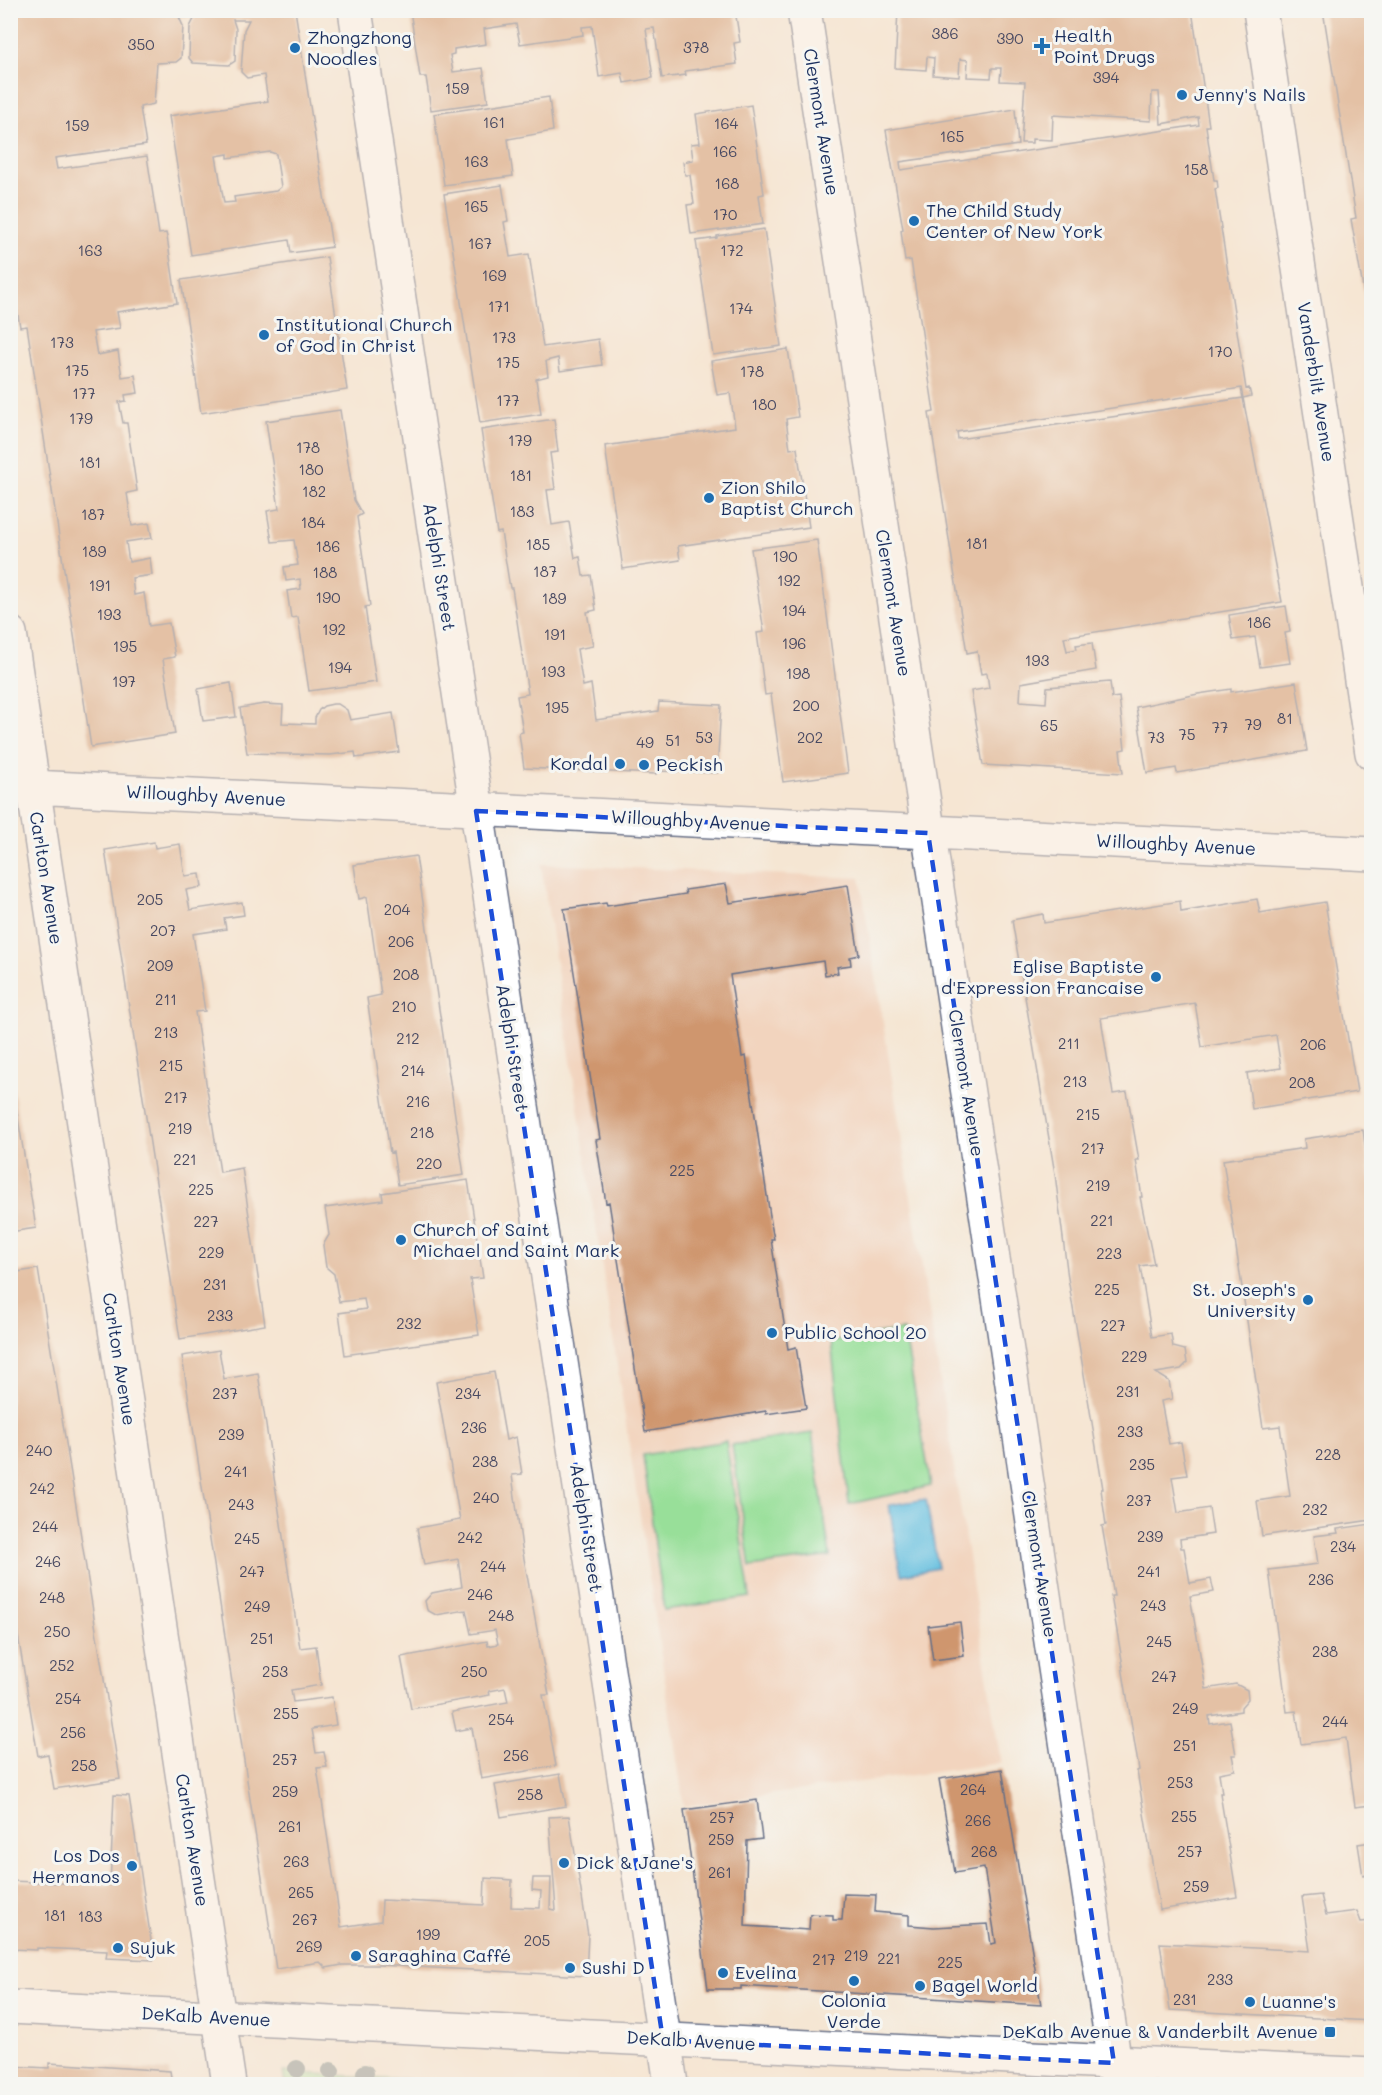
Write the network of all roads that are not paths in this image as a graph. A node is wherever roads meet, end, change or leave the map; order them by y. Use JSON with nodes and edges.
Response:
{"nodes":[{"id":1,"x":355,"y":10,"type":"edge"},
{"id":2,"x":804,"y":10,"type":"edge"},
{"id":3,"x":1260,"y":10,"type":"edge"},
{"id":4,"x":10,"y":633,"type":"edge"},
{"id":5,"x":1371,"y":753,"type":"edge"},
{"id":6,"x":22,"y":787,"type":"edge"},
{"id":7,"x":476,"y":811,"type":"junction"},
{"id":8,"x":928,"y":833,"type":"junction"},
{"id":9,"x":1371,"y":854,"type":"edge"},
{"id":10,"x":10,"y":2007,"type":"edge"},
{"id":11,"x":219,"y":2018,"type":"junction"},
{"id":12,"x":663,"y":2040,"type":"junction"},
{"id":13,"x":1116,"y":2074,"type":"edge"},
{"id":14,"x":1371,"y":2075,"type":"edge"},
{"id":15,"x":229,"y":2085,"type":"edge"},
{"id":16,"x":670,"y":2085,"type":"edge"}],
"edges":[{"from":1,"to":7,"type":"street","name":"Adelphi Street"},
{"from":2,"to":8,"type":"street","name":"Clermont Avenue"},
{"from":3,"to":5,"type":"street","name":"Vanderbilt Avenue"},
{"from":4,"to":6,"type":"street","name":"Carlton Avenue"},
{"from":6,"to":7,"type":"street","name":"Willoughby Avenue"},
{"from":6,"to":11,"type":"street","name":"Carlton Avenue"},
{"from":7,"to":8,"type":"street","name":"Willoughby Avenue"},
{"from":7,"to":12,"type":"street","name":"Adelphi Street"},
{"from":8,"to":9,"type":"street","name":"Willoughby Avenue"},
{"from":8,"to":13,"type":"street","name":"Clermont Avenue"},
{"from":10,"to":11,"type":"street","name":"DeKalb Avenue"},
{"from":11,"to":12,"type":"street","name":"DeKalb Avenue"},
{"from":11,"to":15,"type":"street","name":"Carlton Avenue"},
{"from":12,"to":13,"type":"street","name":"DeKalb Avenue"},
{"from":12,"to":16,"type":"street","name":"Adelphi Street"},
{"from":13,"to":14,"type":"street","name":"DeKalb Avenue"}]}
